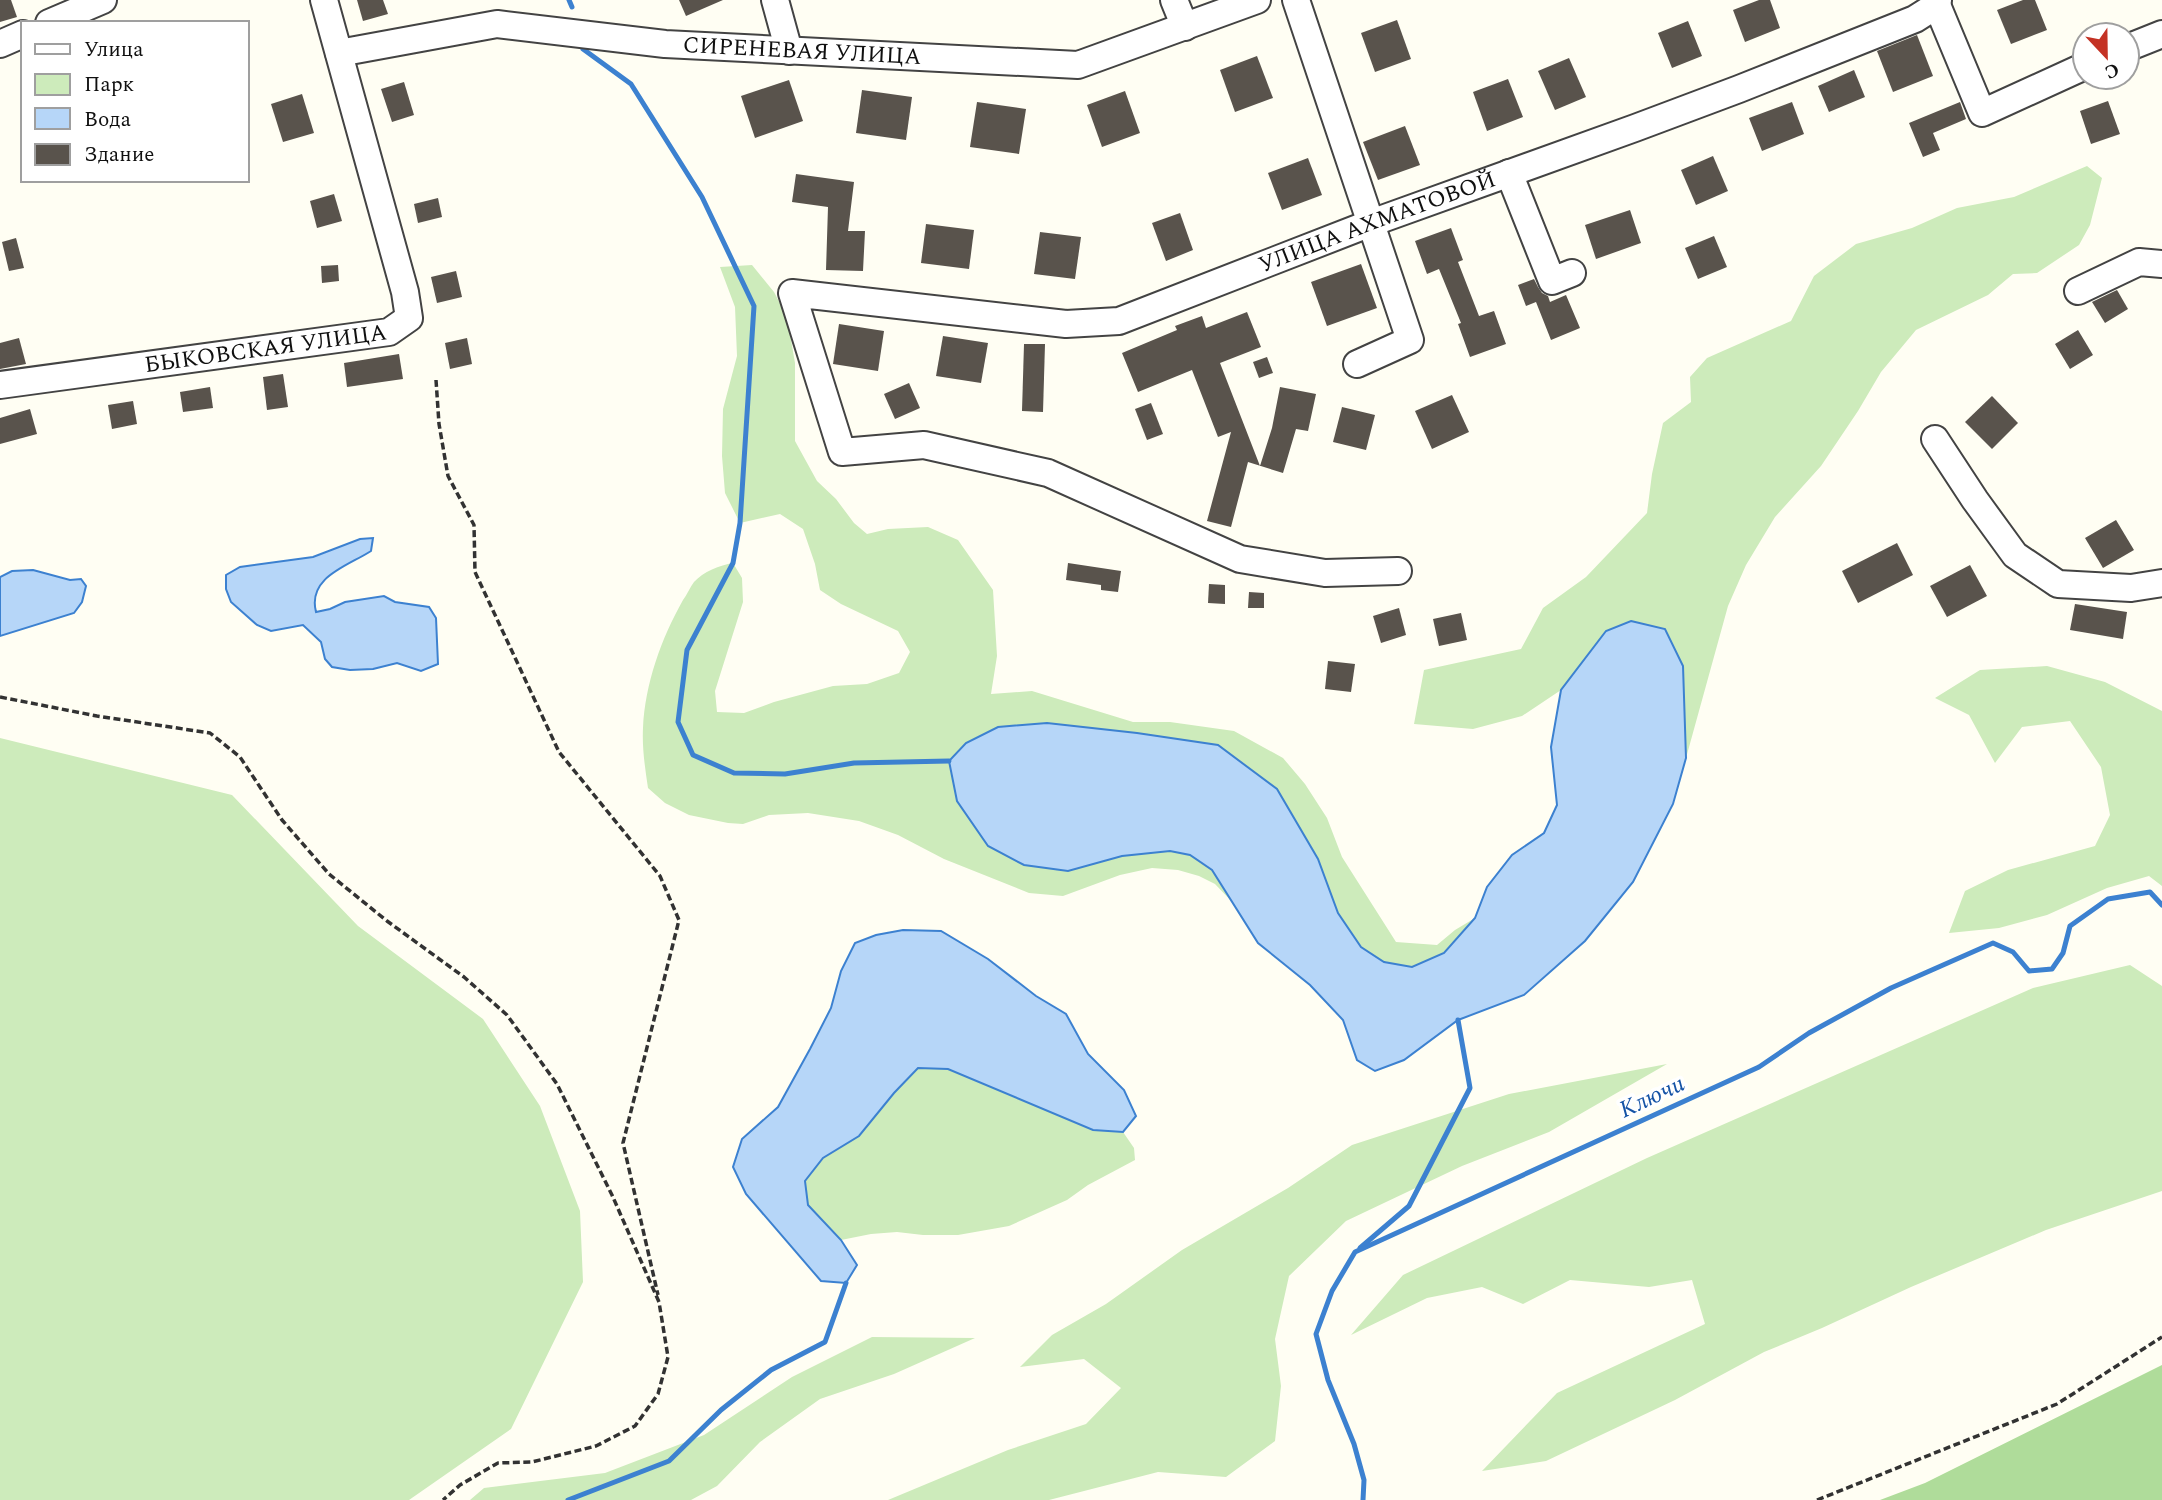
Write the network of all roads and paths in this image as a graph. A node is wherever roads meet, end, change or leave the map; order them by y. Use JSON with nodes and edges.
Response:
{"nodes":[{"id":1,"x":103,"y":0,"type":"edge"},
{"id":2,"x":324,"y":0,"type":"edge"},
{"id":3,"x":775,"y":0,"type":"edge"},
{"id":4,"x":1174,"y":0,"type":"edge"},
{"id":5,"x":1257,"y":0,"type":"edge"},
{"id":6,"x":1296,"y":0,"type":"edge"},
{"id":7,"x":1938,"y":2,"type":"edge"},
{"id":8,"x":54,"y":21,"type":"edge"},
{"id":9,"x":1185,"y":27,"type":"junction"},
{"id":10,"x":2162,"y":34,"type":"edge"},
{"id":11,"x":21,"y":35,"type":"edge"},
{"id":12,"x":2141,"y":42,"type":"edge"},
{"id":13,"x":0,"y":44,"type":"edge"},
{"id":14,"x":789,"y":51,"type":"junction"},
{"id":15,"x":339,"y":53,"type":"junction"},
{"id":16,"x":2071,"y":72,"type":"edge"},
{"id":17,"x":1509,"y":173,"type":"junction"},
{"id":18,"x":1371,"y":223,"type":"junction"},
{"id":19,"x":2162,"y":264,"type":"edge"},
{"id":20,"x":1572,"y":273,"type":"dead end"},
{"id":21,"x":2078,"y":291,"type":"dead end"},
{"id":22,"x":1357,"y":364,"type":"dead end"},
{"id":23,"x":436,"y":380,"type":"dead end"},
{"id":24,"x":0,"y":385,"type":"edge"},
{"id":25,"x":1935,"y":439,"type":"dead end"},
{"id":26,"x":1398,"y":571,"type":"dead end"},
{"id":27,"x":2162,"y":583,"type":"edge"},
{"id":28,"x":0,"y":697,"type":"edge"},
{"id":29,"x":659,"y":1302,"type":"junction"},
{"id":30,"x":2162,"y":1338,"type":"edge"},
{"id":31,"x":443,"y":1500,"type":"edge"},
{"id":32,"x":1817,"y":1500,"type":"edge"}],
"edges":[{"from":1,"to":8,"type":"street"},
{"from":2,"to":15,"type":"street","name":"БЫКОВСКАЯ УЛИЦА"},
{"from":3,"to":14,"type":"street"},
{"from":4,"to":9,"type":"street"},
{"from":5,"to":9,"type":"street","name":"СИРЕНЕВАЯ УЛИЦА"},
{"from":6,"to":18,"type":"street"},
{"from":7,"to":16,"type":"street"},
{"from":7,"to":17,"type":"street","name":"УЛИЦА АХМАТОВОЙ"},
{"from":9,"to":14,"type":"street","name":"СИРЕНЕВАЯ УЛИЦА"},
{"from":10,"to":12,"type":"street"},
{"from":11,"to":13,"type":"street"},
{"from":14,"to":15,"type":"street","name":"СИРЕНЕВАЯ УЛИЦА"},
{"from":15,"to":24,"type":"street","name":"БЫКОВСКАЯ УЛИЦА"},
{"from":17,"to":18,"type":"street","name":"УЛИЦА АХМАТОВОЙ"},
{"from":17,"to":20,"type":"street"},
{"from":18,"to":22,"type":"street"},
{"from":18,"to":26,"type":"street","name":"УЛИЦА АХМАТОВОЙ"},
{"from":19,"to":21,"type":"street"},
{"from":23,"to":29,"type":"path"},
{"from":25,"to":27,"type":"street"},
{"from":28,"to":29,"type":"path"},
{"from":29,"to":31,"type":"path"},
{"from":30,"to":32,"type":"path"}]}
